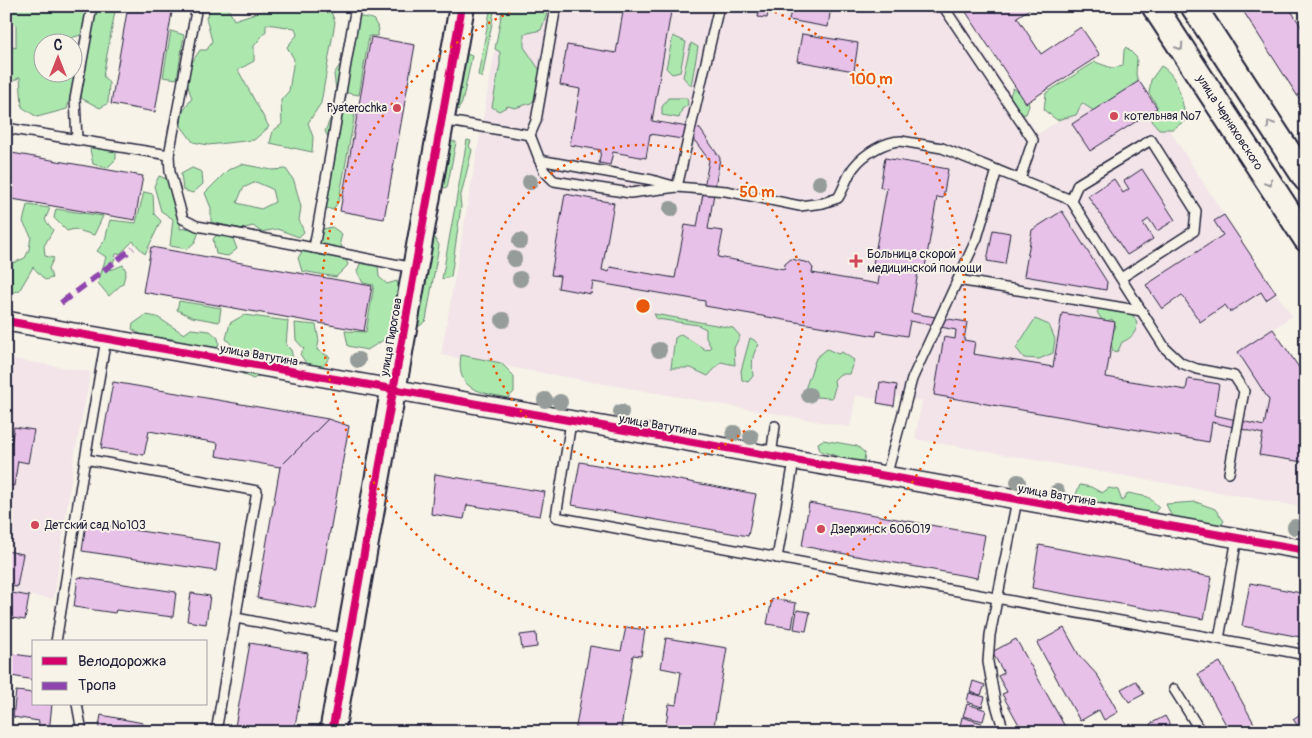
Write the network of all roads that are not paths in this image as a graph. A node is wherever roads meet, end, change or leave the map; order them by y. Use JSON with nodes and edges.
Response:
{"nodes":[{"id":1,"x":92,"y":6,"type":"edge"},
{"id":2,"x":197,"y":6,"type":"edge"},
{"id":3,"x":356,"y":6,"type":"edge"},
{"id":4,"x":462,"y":6,"type":"edge"},
{"id":5,"x":556,"y":6,"type":"edge"},
{"id":6,"x":719,"y":6,"type":"edge"},
{"id":7,"x":943,"y":6,"type":"edge"},
{"id":8,"x":1154,"y":6,"type":"edge"},
{"id":9,"x":1193,"y":6,"type":"edge"},
{"id":10,"x":441,"y":120,"type":"junction"},
{"id":11,"x":6,"y":128,"type":"edge"},
{"id":12,"x":530,"y":135,"type":"junction"},
{"id":13,"x":77,"y":140,"type":"junction"},
{"id":14,"x":169,"y":155,"type":"junction"},
{"id":15,"x":539,"y":160,"type":"junction"},
{"id":16,"x":997,"y":170,"type":"junction"},
{"id":17,"x":1020,"y":179,"type":"junction"},
{"id":18,"x":1306,"y":179,"type":"edge"},
{"id":19,"x":677,"y":187,"type":"junction"},
{"id":20,"x":1071,"y":200,"type":"junction"},
{"id":21,"x":1306,"y":239,"type":"edge"},
{"id":22,"x":314,"y":248,"type":"junction"},
{"id":23,"x":414,"y":268,"type":"junction"},
{"id":24,"x":1121,"y":278,"type":"junction"},
{"id":25,"x":958,"y":280,"type":"junction"},
{"id":26,"x":1142,"y":311,"type":"junction"},
{"id":27,"x":6,"y":322,"type":"edge"},
{"id":28,"x":106,"y":339,"type":"junction"},
{"id":29,"x":392,"y":390,"type":"junction"},
{"id":30,"x":571,"y":422,"type":"junction"},
{"id":31,"x":776,"y":426,"type":"dead end"},
{"id":32,"x":771,"y":456,"type":"junction"},
{"id":33,"x":85,"y":459,"type":"junction"},
{"id":34,"x":794,"y":461,"type":"junction"},
{"id":35,"x":1229,"y":473,"type":"dead end"},
{"id":36,"x":886,"y":477,"type":"junction"},
{"id":37,"x":1017,"y":500,"type":"junction"},
{"id":38,"x":1237,"y":538,"type":"junction"},
{"id":39,"x":1306,"y":550,"type":"edge"},
{"id":40,"x":777,"y":558,"type":"junction"},
{"id":41,"x":998,"y":598,"type":"junction"},
{"id":42,"x":236,"y":618,"type":"junction"},
{"id":43,"x":348,"y":639,"type":"junction"},
{"id":44,"x":1219,"y":639,"type":"junction"},
{"id":45,"x":56,"y":640,"type":"edge"},
{"id":46,"x":1306,"y":655,"type":"edge"},
{"id":47,"x":1174,"y":689,"type":"dead end"},
{"id":48,"x":77,"y":706,"type":"edge"},
{"id":49,"x":80,"y":732,"type":"edge"},
{"id":50,"x":216,"y":732,"type":"edge"},
{"id":51,"x":332,"y":732,"type":"edge"},
{"id":52,"x":1004,"y":732,"type":"edge"},
{"id":53,"x":1201,"y":732,"type":"edge"}],
"edges":[{"from":1,"to":13,"type":"lane"},
{"from":2,"to":14,"type":"lane"},
{"from":3,"to":22,"type":"lane"},
{"from":4,"to":10,"type":"street","name":"улица Пирогова"},
{"from":5,"to":12,"type":"lane"},
{"from":6,"to":19,"type":"lane"},
{"from":7,"to":17,"type":"lane"},
{"from":8,"to":21,"type":"street","name":"улица Черняховского","one_way":true},
{"from":18,"to":9,"type":"street","one_way":true},
{"from":10,"to":12,"type":"lane"},
{"from":10,"to":23,"type":"street","name":"улица Пирогова"},
{"from":11,"to":13,"type":"lane"},
{"from":12,"to":15,"type":"lane"},
{"from":13,"to":14,"type":"lane"},
{"from":14,"to":22,"type":"lane"},
{"from":15,"to":19,"type":"lane"},
{"from":15,"to":19,"type":"lane"},
{"from":16,"to":17,"type":"lane"},
{"from":16,"to":19,"type":"lane"},
{"from":16,"to":25,"type":"lane"},
{"from":17,"to":20,"type":"lane"},
{"from":20,"to":24,"type":"lane"},
{"from":20,"to":24,"type":"lane"},
{"from":22,"to":23,"type":"lane"},
{"from":23,"to":29,"type":"street","name":"улица Пирогова"},
{"from":24,"to":26,"type":"lane"},
{"from":25,"to":26,"type":"lane"},
{"from":25,"to":36,"type":"lane"},
{"from":26,"to":35,"type":"lane"},
{"from":27,"to":28,"type":"street","name":"улица Ватутина"},
{"from":28,"to":29,"type":"street","name":"улица Ватутина"},
{"from":28,"to":33,"type":"lane"},
{"from":29,"to":30,"type":"street","name":"улица Ватутина"},
{"from":29,"to":43,"type":"street","name":"улица Пирогова"},
{"from":30,"to":32,"type":"street","name":"улица Ватутина"},
{"from":30,"to":40,"type":"lane"},
{"from":31,"to":32,"type":"lane"},
{"from":32,"to":34,"type":"street","name":"улица Ватутина"},
{"from":33,"to":42,"type":"lane"},
{"from":33,"to":45,"type":"lane"},
{"from":34,"to":36,"type":"street","name":"улица Ватутина"},
{"from":34,"to":40,"type":"lane"},
{"from":36,"to":37,"type":"street","name":"улица Ватутина"},
{"from":37,"to":38,"type":"street","name":"улица Ватутина"},
{"from":37,"to":41,"type":"lane"},
{"from":38,"to":39,"type":"street","name":"улица Ватутина"},
{"from":38,"to":44,"type":"lane"},
{"from":40,"to":41,"type":"lane"},
{"from":41,"to":44,"type":"lane"},
{"from":41,"to":52,"type":"lane"},
{"from":42,"to":43,"type":"lane"},
{"from":42,"to":50,"type":"lane"},
{"from":43,"to":51,"type":"street","name":"улица Пирогова"},
{"from":44,"to":46,"type":"lane"},
{"from":47,"to":53,"type":"lane"},
{"from":48,"to":49,"type":"lane"}]}
